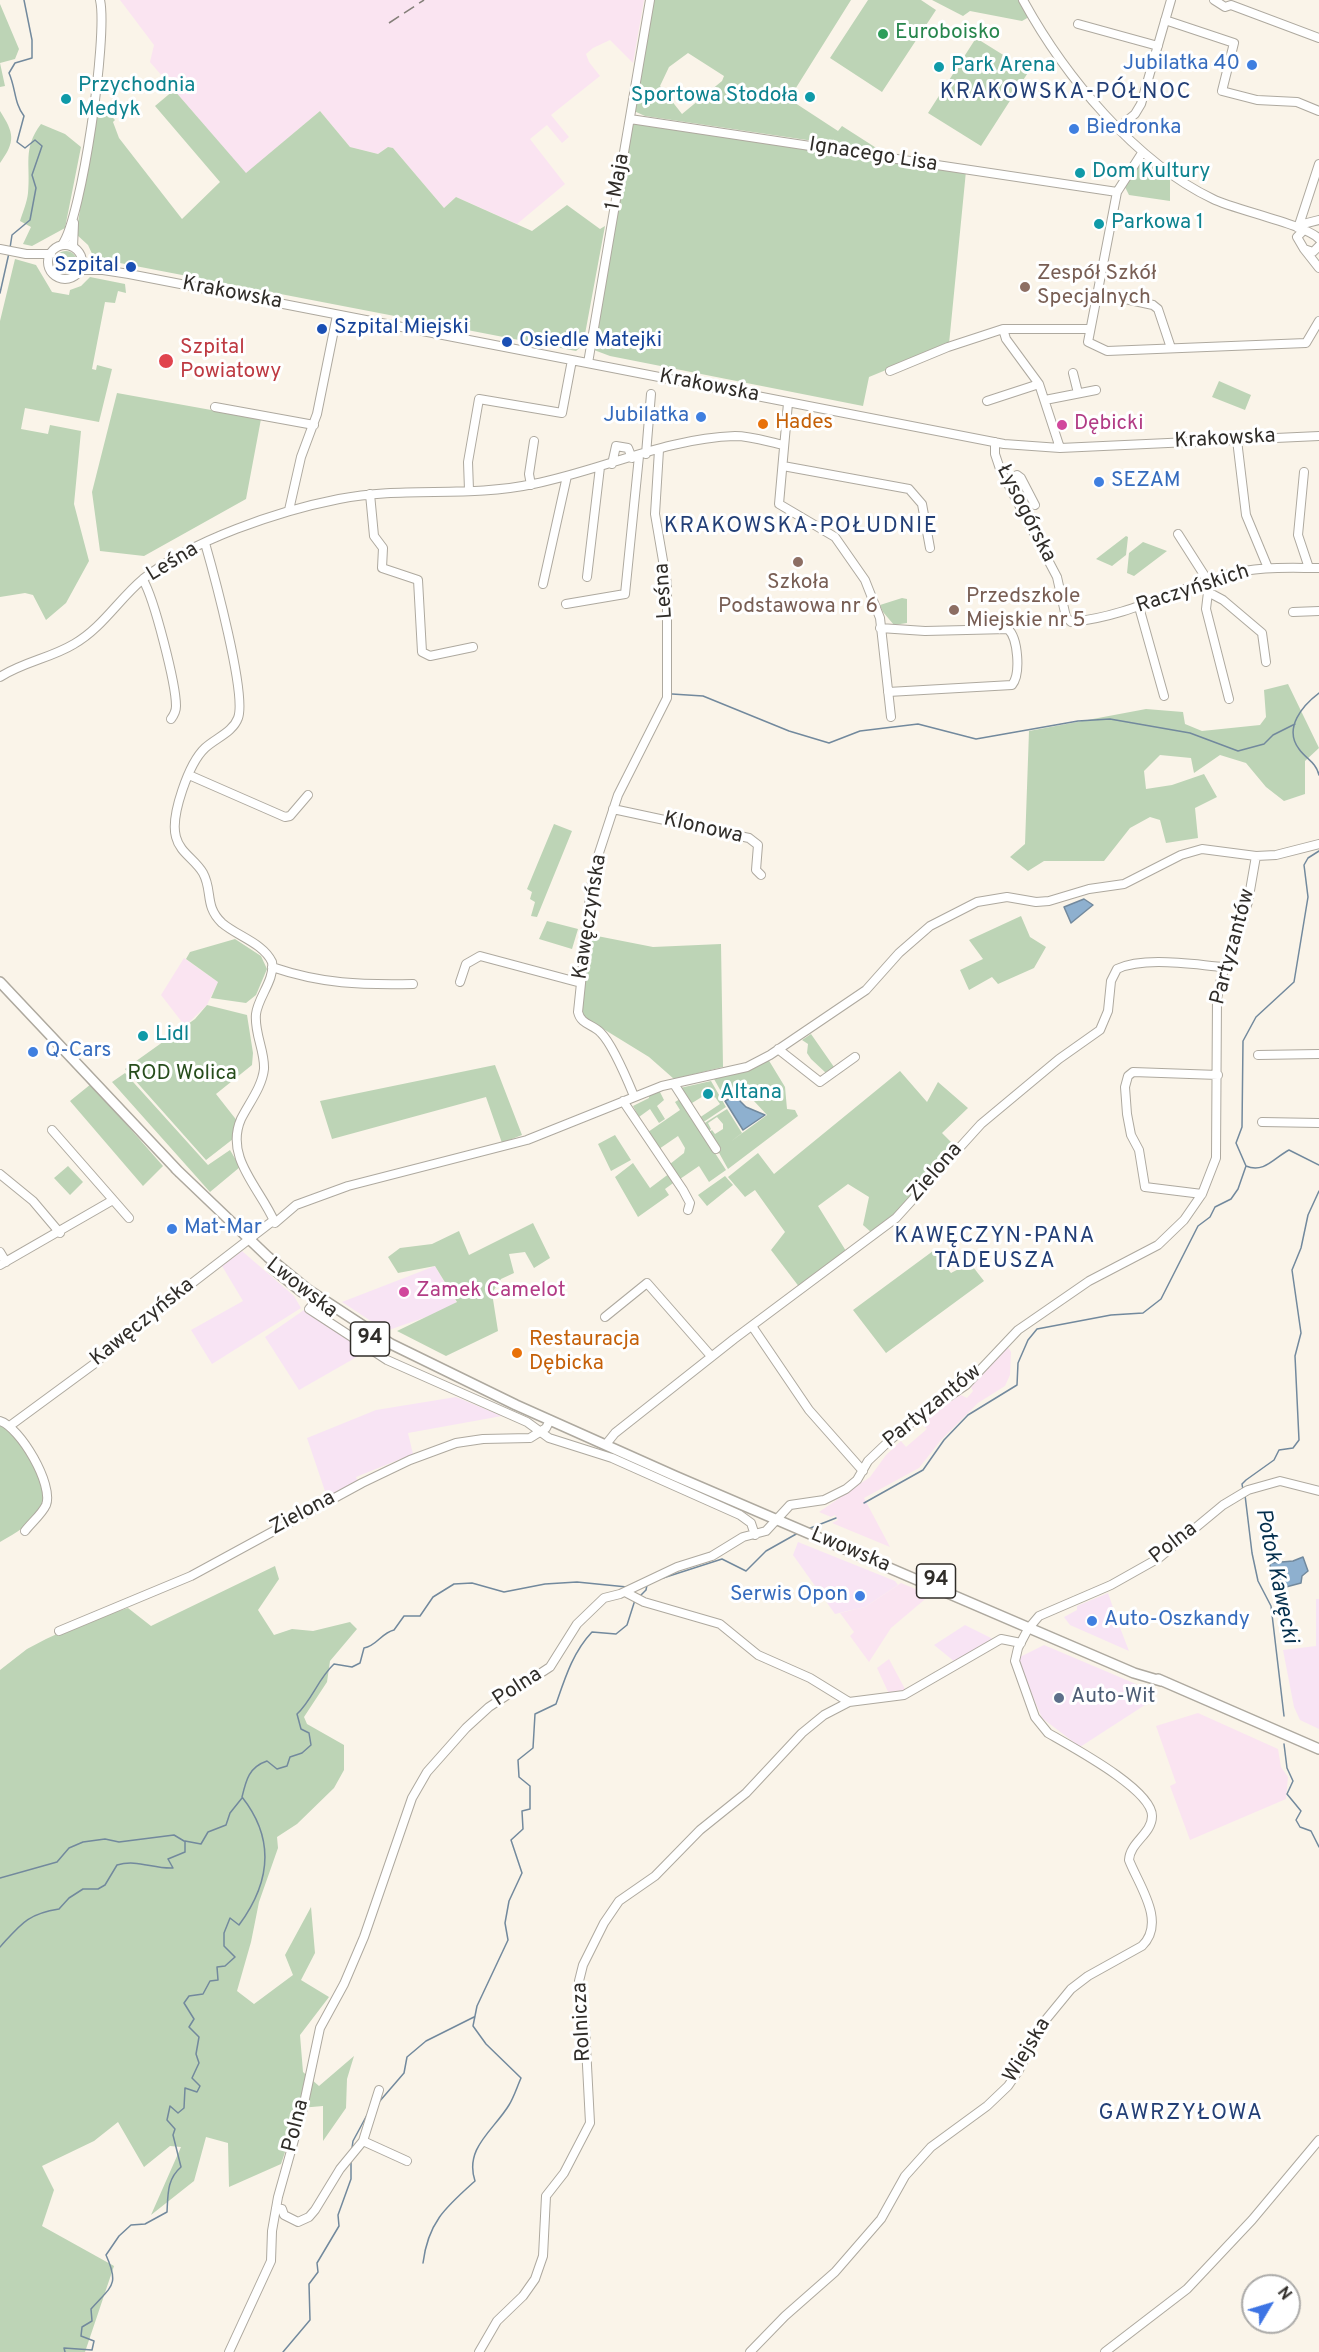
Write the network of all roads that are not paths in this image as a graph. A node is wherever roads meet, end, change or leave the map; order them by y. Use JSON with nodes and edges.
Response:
{"nodes":[{"id":1,"x":100,"y":0,"type":"edge"},
{"id":2,"x":650,"y":0,"type":"edge"},
{"id":3,"x":1023,"y":0,"type":"edge"},
{"id":4,"x":1171,"y":0,"type":"edge"},
{"id":5,"x":1214,"y":0,"type":"edge"},
{"id":6,"x":1233,"y":2,"type":"edge"},
{"id":7,"x":1165,"y":20,"type":"junction"},
{"id":8,"x":1078,"y":24,"type":"dead end"},
{"id":9,"x":1319,"y":38,"type":"edge"},
{"id":10,"x":1158,"y":46,"type":"junction"},
{"id":11,"x":1319,"y":111,"type":"edge"},
{"id":12,"x":630,"y":119,"type":"junction"},
{"id":13,"x":1118,"y":128,"type":"junction"},
{"id":14,"x":1142,"y":153,"type":"junction"},
{"id":15,"x":1319,"y":164,"type":"edge"},
{"id":16,"x":1118,"y":192,"type":"junction"},
{"id":17,"x":74,"y":218,"type":"junction"},
{"id":18,"x":1319,"y":220,"type":"edge"},
{"id":19,"x":1286,"y":225,"type":"junction"},
{"id":20,"x":1302,"y":226,"type":"junction"},
{"id":21,"x":1298,"y":239,"type":"junction"},
{"id":22,"x":1319,"y":239,"type":"edge"},
{"id":23,"x":62,"y":245,"type":"junction"},
{"id":24,"x":73,"y":247,"type":"junction"},
{"id":25,"x":1304,"y":249,"type":"junction"},
{"id":26,"x":1317,"y":249,"type":"edge"},
{"id":27,"x":6,"y":250,"type":"edge"},
{"id":28,"x":26,"y":254,"type":"junction"},
{"id":29,"x":51,"y":254,"type":"junction"},
{"id":30,"x":82,"y":258,"type":"junction"},
{"id":31,"x":49,"y":264,"type":"junction"},
{"id":32,"x":1318,"y":267,"type":"edge"},
{"id":33,"x":80,"y":270,"type":"junction"},
{"id":34,"x":104,"y":270,"type":"junction"},
{"id":35,"x":1097,"y":293,"type":"junction"},
{"id":36,"x":337,"y":315,"type":"junction"},
{"id":37,"x":1319,"y":321,"type":"edge"},
{"id":38,"x":1003,"y":329,"type":"junction"},
{"id":39,"x":1090,"y":329,"type":"junction"},
{"id":40,"x":1171,"y":348,"type":"junction"},
{"id":41,"x":572,"y":360,"type":"junction"},
{"id":42,"x":588,"y":363,"type":"junction"},
{"id":43,"x":890,"y":371,"type":"dead end"},
{"id":44,"x":1073,"y":373,"type":"dead end"},
{"id":45,"x":1039,"y":384,"type":"junction"},
{"id":46,"x":1095,"y":390,"type":"dead end"},
{"id":47,"x":1078,"y":393,"type":"junction"},
{"id":48,"x":651,"y":394,"type":"dead end"},
{"id":49,"x":1045,"y":400,"type":"junction"},
{"id":50,"x":987,"y":401,"type":"dead end"},
{"id":51,"x":788,"y":403,"type":"junction"},
{"id":52,"x":214,"y":407,"type":"dead end"},
{"id":53,"x":314,"y":425,"type":"junction"},
{"id":54,"x":1319,"y":435,"type":"edge"},
{"id":55,"x":1237,"y":440,"type":"junction"},
{"id":56,"x":534,"y":441,"type":"dead end"},
{"id":57,"x":995,"y":442,"type":"junction"},
{"id":58,"x":784,"y":445,"type":"junction"},
{"id":59,"x":1060,"y":448,"type":"junction"},
{"id":60,"x":659,"y":450,"type":"junction"},
{"id":61,"x":639,"y":456,"type":"junction"},
{"id":62,"x":612,"y":464,"type":"junction"},
{"id":63,"x":783,"y":466,"type":"junction"},
{"id":64,"x":600,"y":467,"type":"junction"},
{"id":65,"x":1304,"y":472,"type":"dead end"},
{"id":66,"x":567,"y":476,"type":"junction"},
{"id":67,"x":1006,"y":481,"type":"junction"},
{"id":68,"x":531,"y":485,"type":"junction"},
{"id":69,"x":469,"y":490,"type":"junction"},
{"id":70,"x":370,"y":494,"type":"junction"},
{"id":71,"x":1035,"y":505,"type":"dead end"},
{"id":72,"x":289,"y":510,"type":"junction"},
{"id":73,"x":1178,"y":534,"type":"dead end"},
{"id":74,"x":205,"y":543,"type":"junction"},
{"id":75,"x":930,"y":548,"type":"dead end"},
{"id":76,"x":1268,"y":568,"type":"junction"},
{"id":77,"x":1309,"y":568,"type":"junction"},
{"id":78,"x":1319,"y":568,"type":"edge"},
{"id":79,"x":587,"y":577,"type":"dead end"},
{"id":80,"x":142,"y":580,"type":"junction"},
{"id":81,"x":1207,"y":581,"type":"junction"},
{"id":82,"x":543,"y":584,"type":"dead end"},
{"id":83,"x":1208,"y":592,"type":"junction"},
{"id":84,"x":566,"y":604,"type":"dead end"},
{"id":85,"x":1138,"y":607,"type":"junction"},
{"id":86,"x":1319,"y":611,"type":"edge"},
{"id":87,"x":1293,"y":612,"type":"dead end"},
{"id":88,"x":1068,"y":620,"type":"joint"},
{"id":89,"x":880,"y":628,"type":"junction"},
{"id":90,"x":473,"y":647,"type":"dead end"},
{"id":91,"x":1266,"y":662,"type":"dead end"},
{"id":92,"x":0,"y":677,"type":"edge"},
{"id":93,"x":888,"y":692,"type":"junction"},
{"id":94,"x":1164,"y":696,"type":"dead end"},
{"id":95,"x":1229,"y":699,"type":"dead end"},
{"id":96,"x":891,"y":717,"type":"dead end"},
{"id":97,"x":171,"y":719,"type":"dead end"},
{"id":98,"x":652,"y":729,"type":"joint"},
{"id":99,"x":189,"y":775,"type":"junction"},
{"id":100,"x":308,"y":795,"type":"dead end"},
{"id":101,"x":614,"y":809,"type":"junction"},
{"id":102,"x":1319,"y":844,"type":"edge"},
{"id":103,"x":1256,"y":856,"type":"junction"},
{"id":104,"x":761,"y":875,"type":"dead end"},
{"id":105,"x":273,"y":967,"type":"junction"},
{"id":106,"x":1225,"y":967,"type":"junction"},
{"id":107,"x":0,"y":982,"type":"edge"},
{"id":108,"x":460,"y":982,"type":"dead end"},
{"id":109,"x":581,"y":983,"type":"junction"},
{"id":110,"x":413,"y":984,"type":"dead end"},
{"id":111,"x":777,"y":1049,"type":"junction"},
{"id":112,"x":1319,"y":1054,"type":"edge"},
{"id":113,"x":1258,"y":1055,"type":"dead end"},
{"id":114,"x":855,"y":1057,"type":"dead end"},
{"id":115,"x":1218,"y":1075,"type":"junction"},
{"id":116,"x":674,"y":1083,"type":"junction"},
{"id":117,"x":634,"y":1095,"type":"junction"},
{"id":118,"x":622,"y":1101,"type":"junction"},
{"id":119,"x":1262,"y":1122,"type":"dead end"},
{"id":120,"x":1319,"y":1123,"type":"edge"},
{"id":121,"x":52,"y":1130,"type":"dead end"},
{"id":122,"x":716,"y":1149,"type":"dead end"},
{"id":123,"x":0,"y":1174,"type":"edge"},
{"id":124,"x":1202,"y":1194,"type":"junction"},
{"id":125,"x":113,"y":1200,"type":"junction"},
{"id":126,"x":688,"y":1210,"type":"dead end"},
{"id":127,"x":129,"y":1218,"type":"dead end"},
{"id":128,"x":275,"y":1221,"type":"junction"},
{"id":129,"x":60,"y":1233,"type":"junction"},
{"id":130,"x":246,"y":1240,"type":"junction"},
{"id":131,"x":0,"y":1252,"type":"edge"},
{"id":132,"x":3,"y":1264,"type":"edge"},
{"id":133,"x":315,"y":1302,"type":"junction"},
{"id":134,"x":604,"y":1317,"type":"dead end"},
{"id":135,"x":752,"y":1326,"type":"junction"},
{"id":136,"x":711,"y":1356,"type":"junction"},
{"id":137,"x":516,"y":1405,"type":"junction"},
{"id":138,"x":550,"y":1420,"type":"junction"},
{"id":139,"x":0,"y":1421,"type":"edge"},
{"id":140,"x":11,"y":1425,"type":"junction"},
{"id":141,"x":540,"y":1433,"type":"junction"},
{"id":142,"x":607,"y":1443,"type":"junction"},
{"id":143,"x":863,"y":1471,"type":"junction"},
{"id":144,"x":1319,"y":1491,"type":"edge"},
{"id":145,"x":779,"y":1517,"type":"junction"},
{"id":146,"x":25,"y":1531,"type":"dead end"},
{"id":147,"x":755,"y":1535,"type":"junction"},
{"id":148,"x":630,"y":1589,"type":"junction"},
{"id":149,"x":1031,"y":1625,"type":"junction"},
{"id":150,"x":59,"y":1631,"type":"dead end"},
{"id":151,"x":1021,"y":1643,"type":"junction"},
{"id":152,"x":849,"y":1702,"type":"junction"},
{"id":153,"x":1319,"y":1749,"type":"edge"},
{"id":154,"x":380,"y":2090,"type":"dead end"},
{"id":155,"x":363,"y":2140,"type":"junction"},
{"id":156,"x":1319,"y":2140,"type":"edge"},
{"id":157,"x":407,"y":2161,"type":"dead end"},
{"id":158,"x":276,"y":2208,"type":"junction"},
{"id":159,"x":229,"y":2352,"type":"edge"},
{"id":160,"x":479,"y":2352,"type":"edge"},
{"id":161,"x":750,"y":2352,"type":"edge"},
{"id":162,"x":1105,"y":2352,"type":"edge"}],
"edges":[{"from":1,"to":17,"type":"street"},
{"from":2,"to":12,"type":"street","name":"1 Maja"},
{"from":3,"to":13,"type":"street"},
{"from":4,"to":7,"type":"street"},
{"from":5,"to":6,"type":"street"},
{"from":6,"to":9,"type":"street"},
{"from":7,"to":10,"type":"street"},
{"from":7,"to":11,"type":"street"},
{"from":8,"to":10,"type":"street"},
{"from":10,"to":13,"type":"street"},
{"from":12,"to":16,"type":"street","name":"Ignacego Lisa"},
{"from":12,"to":42,"type":"street","name":"1 Maja"},
{"from":13,"to":14,"type":"street"},
{"from":14,"to":16,"type":"street"},
{"from":14,"to":19,"type":"street"},
{"from":15,"to":20,"type":"street"},
{"from":16,"to":35,"type":"street"},
{"from":17,"to":23,"type":"street"},
{"from":17,"to":24,"type":"street"},
{"from":18,"to":20,"type":"street"},
{"from":19,"to":20,"type":"street"},
{"from":19,"to":21,"type":"street"},
{"from":20,"to":21,"type":"street"},
{"from":20,"to":22,"type":"street"},
{"from":21,"to":25,"type":"street"},
{"from":23,"to":24,"type":"street"},
{"from":23,"to":29,"type":"street"},
{"from":24,"to":30,"type":"street"},
{"from":25,"to":26,"type":"street"},
{"from":25,"to":32,"type":"street"},
{"from":26,"to":32,"type":"street"},
{"from":27,"to":28,"type":"street"},
{"from":28,"to":29,"type":"street"},
{"from":28,"to":31,"type":"street"},
{"from":29,"to":31,"type":"street"},
{"from":30,"to":33,"type":"street"},
{"from":30,"to":34,"type":"street","name":"Krakowska"},
{"from":31,"to":33,"type":"street"},
{"from":33,"to":34,"type":"street","name":"Krakowska"},
{"from":34,"to":36,"type":"street","name":"Krakowska"},
{"from":35,"to":39,"type":"street"},
{"from":35,"to":40,"type":"street"},
{"from":36,"to":41,"type":"street","name":"Krakowska"},
{"from":36,"to":53,"type":"street"},
{"from":37,"to":40,"type":"street"},
{"from":38,"to":39,"type":"street"},
{"from":38,"to":43,"type":"street"},
{"from":38,"to":45,"type":"street"},
{"from":39,"to":40,"type":"street"},
{"from":41,"to":42,"type":"street","name":"Krakowska"},
{"from":41,"to":69,"type":"street"},
{"from":42,"to":51,"type":"street","name":"Krakowska"},
{"from":44,"to":47,"type":"street"},
{"from":45,"to":49,"type":"street"},
{"from":45,"to":50,"type":"street"},
{"from":46,"to":47,"type":"street"},
{"from":47,"to":49,"type":"street"},
{"from":48,"to":61,"type":"street"},
{"from":49,"to":59,"type":"street"},
{"from":51,"to":57,"type":"street","name":"Krakowska"},
{"from":51,"to":58,"type":"street"},
{"from":52,"to":53,"type":"street"},
{"from":53,"to":72,"type":"street"},
{"from":54,"to":55,"type":"street","name":"Krakowska"},
{"from":55,"to":59,"type":"street","name":"Krakowska"},
{"from":55,"to":76,"type":"street"},
{"from":56,"to":68,"type":"street"},
{"from":57,"to":59,"type":"street","name":"Krakowska"},
{"from":57,"to":67,"type":"street","name":"Łysogórska"},
{"from":58,"to":60,"type":"street","name":"Leśna"},
{"from":58,"to":63,"type":"street"},
{"from":60,"to":61,"type":"street","name":"Leśna"},
{"from":60,"to":98,"type":"street","name":"Leśna"},
{"from":61,"to":62,"type":"street","name":"Leśna"},
{"from":61,"to":62,"type":"street"},
{"from":61,"to":84,"type":"street"},
{"from":62,"to":64,"type":"street","name":"Leśna"},
{"from":63,"to":75,"type":"street"},
{"from":63,"to":89,"type":"street"},
{"from":64,"to":66,"type":"street","name":"Leśna"},
{"from":64,"to":79,"type":"street"},
{"from":65,"to":77,"type":"street"},
{"from":66,"to":68,"type":"street","name":"Leśna"},
{"from":66,"to":82,"type":"street"},
{"from":67,"to":71,"type":"street"},
{"from":67,"to":88,"type":"street","name":"Łysogórska"},
{"from":68,"to":69,"type":"street","name":"Leśna"},
{"from":69,"to":70,"type":"street","name":"Leśna"},
{"from":70,"to":72,"type":"street","name":"Leśna"},
{"from":70,"to":90,"type":"street"},
{"from":72,"to":74,"type":"street","name":"Leśna"},
{"from":73,"to":81,"type":"street"},
{"from":74,"to":80,"type":"street","name":"Leśna"},
{"from":74,"to":99,"type":"street"},
{"from":76,"to":77,"type":"street","name":"Raczyńskich"},
{"from":76,"to":81,"type":"street","name":"Raczyńskich"},
{"from":77,"to":78,"type":"street","name":"Raczyńskich"},
{"from":80,"to":92,"type":"street","name":"Leśna"},
{"from":80,"to":97,"type":"street"},
{"from":81,"to":83,"type":"street"},
{"from":81,"to":85,"type":"street","name":"Raczyńskich"},
{"from":83,"to":91,"type":"street"},
{"from":83,"to":95,"type":"street"},
{"from":85,"to":88,"type":"street","name":"Raczyńskich"},
{"from":85,"to":94,"type":"street"},
{"from":86,"to":87,"type":"street"},
{"from":89,"to":93,"type":"street"},
{"from":89,"to":93,"type":"street"},
{"from":93,"to":96,"type":"street"},
{"from":98,"to":101,"type":"street","name":"Kawęczyńska"},
{"from":99,"to":100,"type":"street"},
{"from":99,"to":105,"type":"street"},
{"from":101,"to":104,"type":"street","name":"Klonowa"},
{"from":101,"to":109,"type":"street","name":"Kawęczyńska"},
{"from":102,"to":103,"type":"street","name":"Kawęczyńska"},
{"from":103,"to":106,"type":"street","name":"Partyzantów"},
{"from":103,"to":111,"type":"street","name":"Kawęczyńska"},
{"from":105,"to":110,"type":"street"},
{"from":105,"to":128,"type":"street"},
{"from":106,"to":115,"type":"street","name":"Partyzantów"},
{"from":106,"to":135,"type":"street","name":"Zielona"},
{"from":107,"to":130,"type":"main road","name":"Lwowska","number":"94"},
{"from":108,"to":109,"type":"street"},
{"from":109,"to":117,"type":"street","name":"Kawęczyńska"},
{"from":111,"to":114,"type":"street"},
{"from":111,"to":116,"type":"street","name":"Kawęczyńska"},
{"from":112,"to":113,"type":"street"},
{"from":115,"to":124,"type":"street","name":"Partyzantów"},
{"from":115,"to":124,"type":"street"},
{"from":116,"to":117,"type":"street","name":"Kawęczyńska"},
{"from":116,"to":122,"type":"street"},
{"from":117,"to":118,"type":"street","name":"Kawęczyńska"},
{"from":118,"to":126,"type":"street"},
{"from":118,"to":128,"type":"street","name":"Kawęczyńska"},
{"from":119,"to":120,"type":"street"},
{"from":121,"to":125,"type":"street"},
{"from":123,"to":129,"type":"street"},
{"from":124,"to":143,"type":"street","name":"Partyzantów"},
{"from":125,"to":127,"type":"street"},
{"from":125,"to":129,"type":"street"},
{"from":128,"to":130,"type":"street","name":"Kawęczyńska"},
{"from":129,"to":132,"type":"street"},
{"from":130,"to":133,"type":"main road","name":"Lwowska","number":"94"},
{"from":130,"to":137,"type":"main road","name":"Lwowska","number":"94"},
{"from":130,"to":140,"type":"street","name":"Kawęczyńska"},
{"from":131,"to":132,"type":"street"},
{"from":133,"to":137,"type":"main road","name":"Lwowska","number":"94"},
{"from":133,"to":141,"type":"street"},
{"from":134,"to":136,"type":"street"},
{"from":135,"to":136,"type":"street","name":"Zielona"},
{"from":135,"to":143,"type":"street"},
{"from":136,"to":142,"type":"street","name":"Zielona"},
{"from":137,"to":138,"type":"main road","name":"Lwowska","number":"94"},
{"from":138,"to":141,"type":"street"},
{"from":138,"to":142,"type":"main road","name":"Lwowska","number":"94"},
{"from":139,"to":140,"type":"street"},
{"from":140,"to":146,"type":"street"},
{"from":141,"to":147,"type":"street"},
{"from":141,"to":150,"type":"street","name":"Zielona"},
{"from":142,"to":145,"type":"main road","name":"Lwowska","number":"94"},
{"from":143,"to":145,"type":"street","name":"Partyzantów"},
{"from":144,"to":149,"type":"street","name":"Polna"},
{"from":145,"to":147,"type":"street","name":"Partyzantów"},
{"from":145,"to":149,"type":"main road","name":"Lwowska","number":"94"},
{"from":147,"to":148,"type":"street","name":"Partyzantów"},
{"from":148,"to":152,"type":"street"},
{"from":148,"to":158,"type":"street","name":"Polna"},
{"from":149,"to":151,"type":"street","name":"Wiejska"},
{"from":149,"to":153,"type":"main road","name":"Lwowska","number":"94"},
{"from":151,"to":152,"type":"street"},
{"from":151,"to":161,"type":"street","name":"Wiejska"},
{"from":152,"to":160,"type":"street","name":"Rolnicza"},
{"from":154,"to":155,"type":"street"},
{"from":155,"to":157,"type":"street"},
{"from":155,"to":158,"type":"street"},
{"from":156,"to":162,"type":"street"},
{"from":158,"to":159,"type":"street","name":"Polna"}]}
